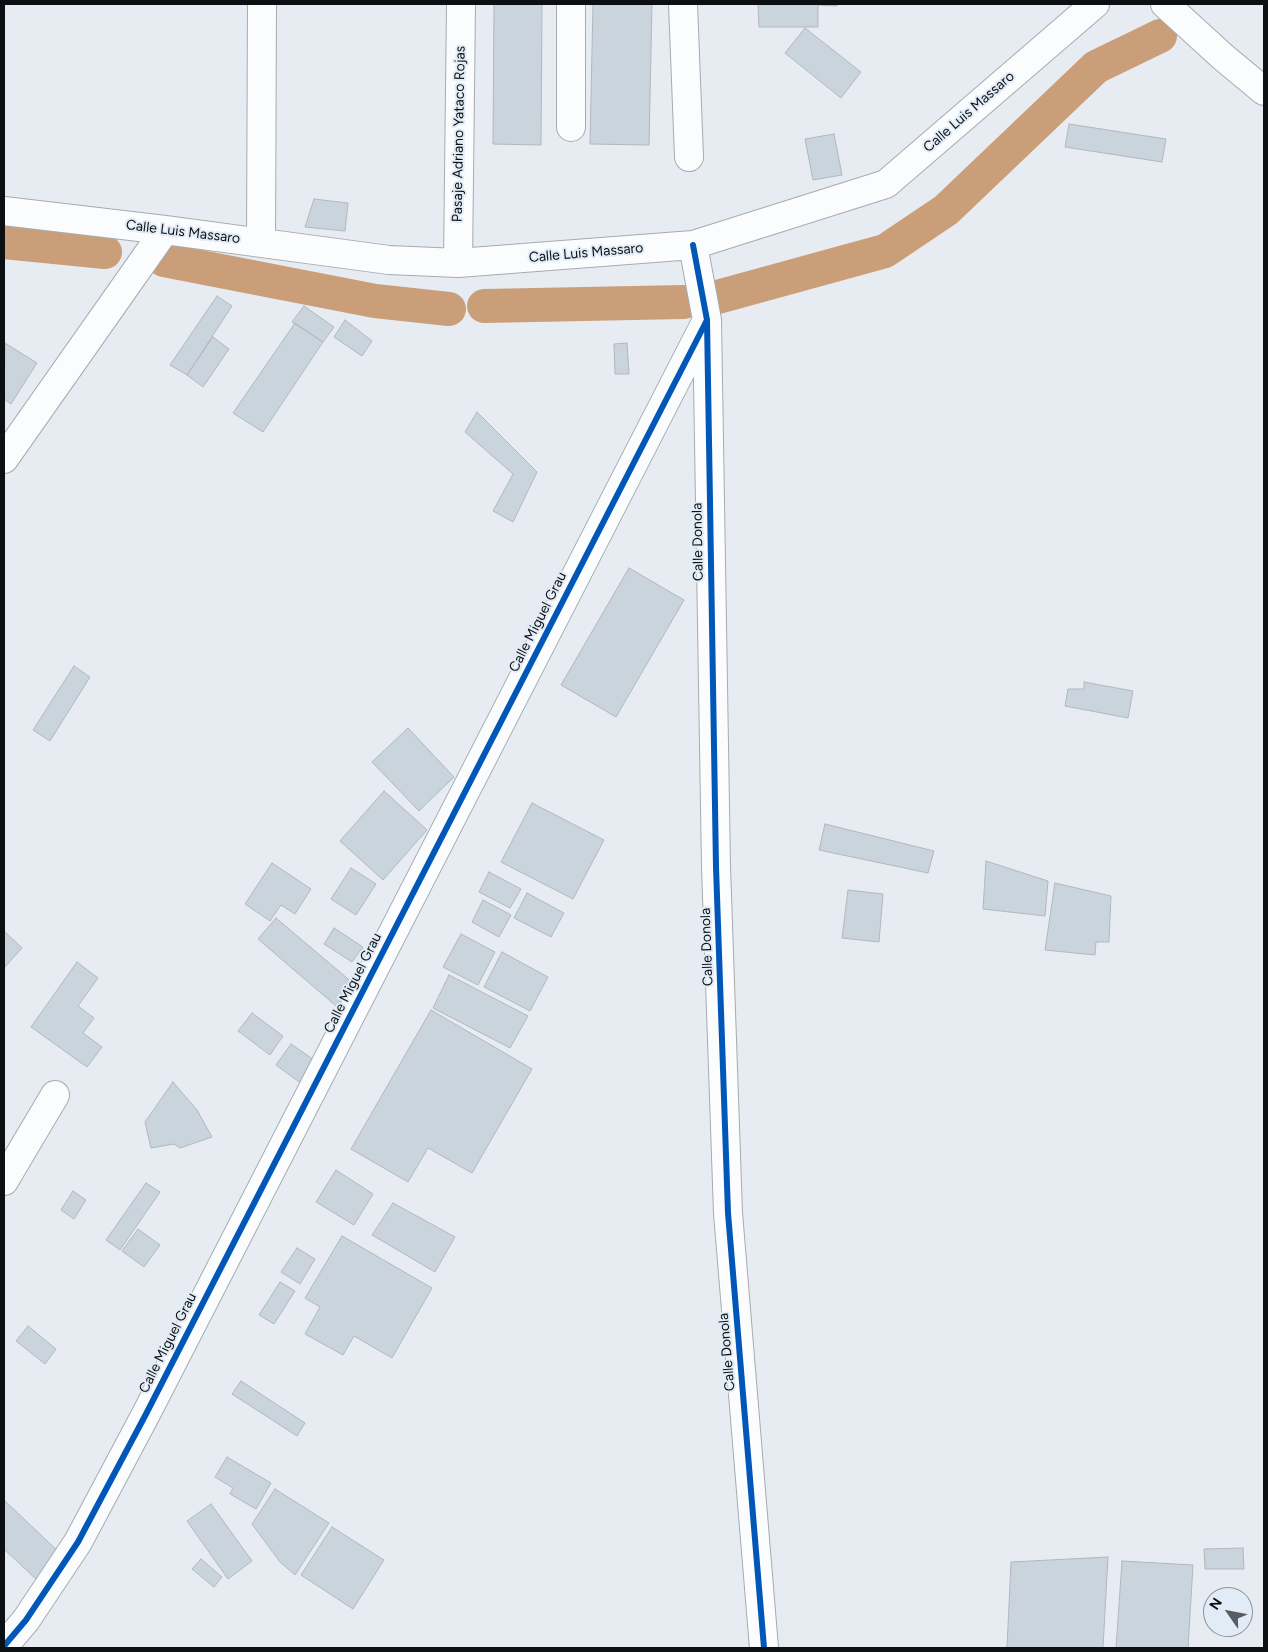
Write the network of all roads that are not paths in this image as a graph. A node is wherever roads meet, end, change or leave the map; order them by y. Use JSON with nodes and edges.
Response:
{"nodes":[{"id":1,"x":262,"y":4,"type":"edge"},
{"id":2,"x":461,"y":4,"type":"edge"},
{"id":3,"x":571,"y":4,"type":"edge"},
{"id":4,"x":683,"y":4,"type":"edge"},
{"id":5,"x":1095,"y":4,"type":"edge"},
{"id":6,"x":1165,"y":4,"type":"edge"},
{"id":7,"x":1264,"y":91,"type":"edge"},
{"id":8,"x":571,"y":127,"type":"dead end"},
{"id":9,"x":689,"y":157,"type":"dead end"},
{"id":10,"x":4,"y":211,"type":"edge"},
{"id":11,"x":165,"y":230,"type":"junction"},
{"id":12,"x":261,"y":242,"type":"junction"},
{"id":13,"x":693,"y":245,"type":"junction"},
{"id":14,"x":458,"y":264,"type":"junction"},
{"id":15,"x":707,"y":320,"type":"junction"},
{"id":16,"x":4,"y":459,"type":"edge"},
{"id":17,"x":55,"y":1095,"type":"dead end"},
{"id":18,"x":4,"y":1180,"type":"edge"},
{"id":19,"x":4,"y":1646,"type":"edge"},
{"id":20,"x":764,"y":1648,"type":"edge"}],
"edges":[{"from":1,"to":12,"type":"street"},
{"from":2,"to":14,"type":"street","name":"Pasaje Adriano Yataco Rojas"},
{"from":3,"to":8,"type":"street"},
{"from":4,"to":9,"type":"street"},
{"from":5,"to":13,"type":"street","name":"Calle Luis Massaro"},
{"from":6,"to":7,"type":"street"},
{"from":10,"to":11,"type":"street","name":"Calle Luis Massaro"},
{"from":11,"to":12,"type":"street","name":"Calle Luis Massaro"},
{"from":11,"to":16,"type":"street"},
{"from":12,"to":14,"type":"street","name":"Calle Luis Massaro"},
{"from":13,"to":14,"type":"street","name":"Calle Luis Massaro"},
{"from":13,"to":15,"type":"street","name":"Calle Donola"},
{"from":15,"to":19,"type":"street","name":"Calle Miguel Grau"},
{"from":15,"to":20,"type":"street","name":"Calle Donola"},
{"from":17,"to":18,"type":"street"}]}
